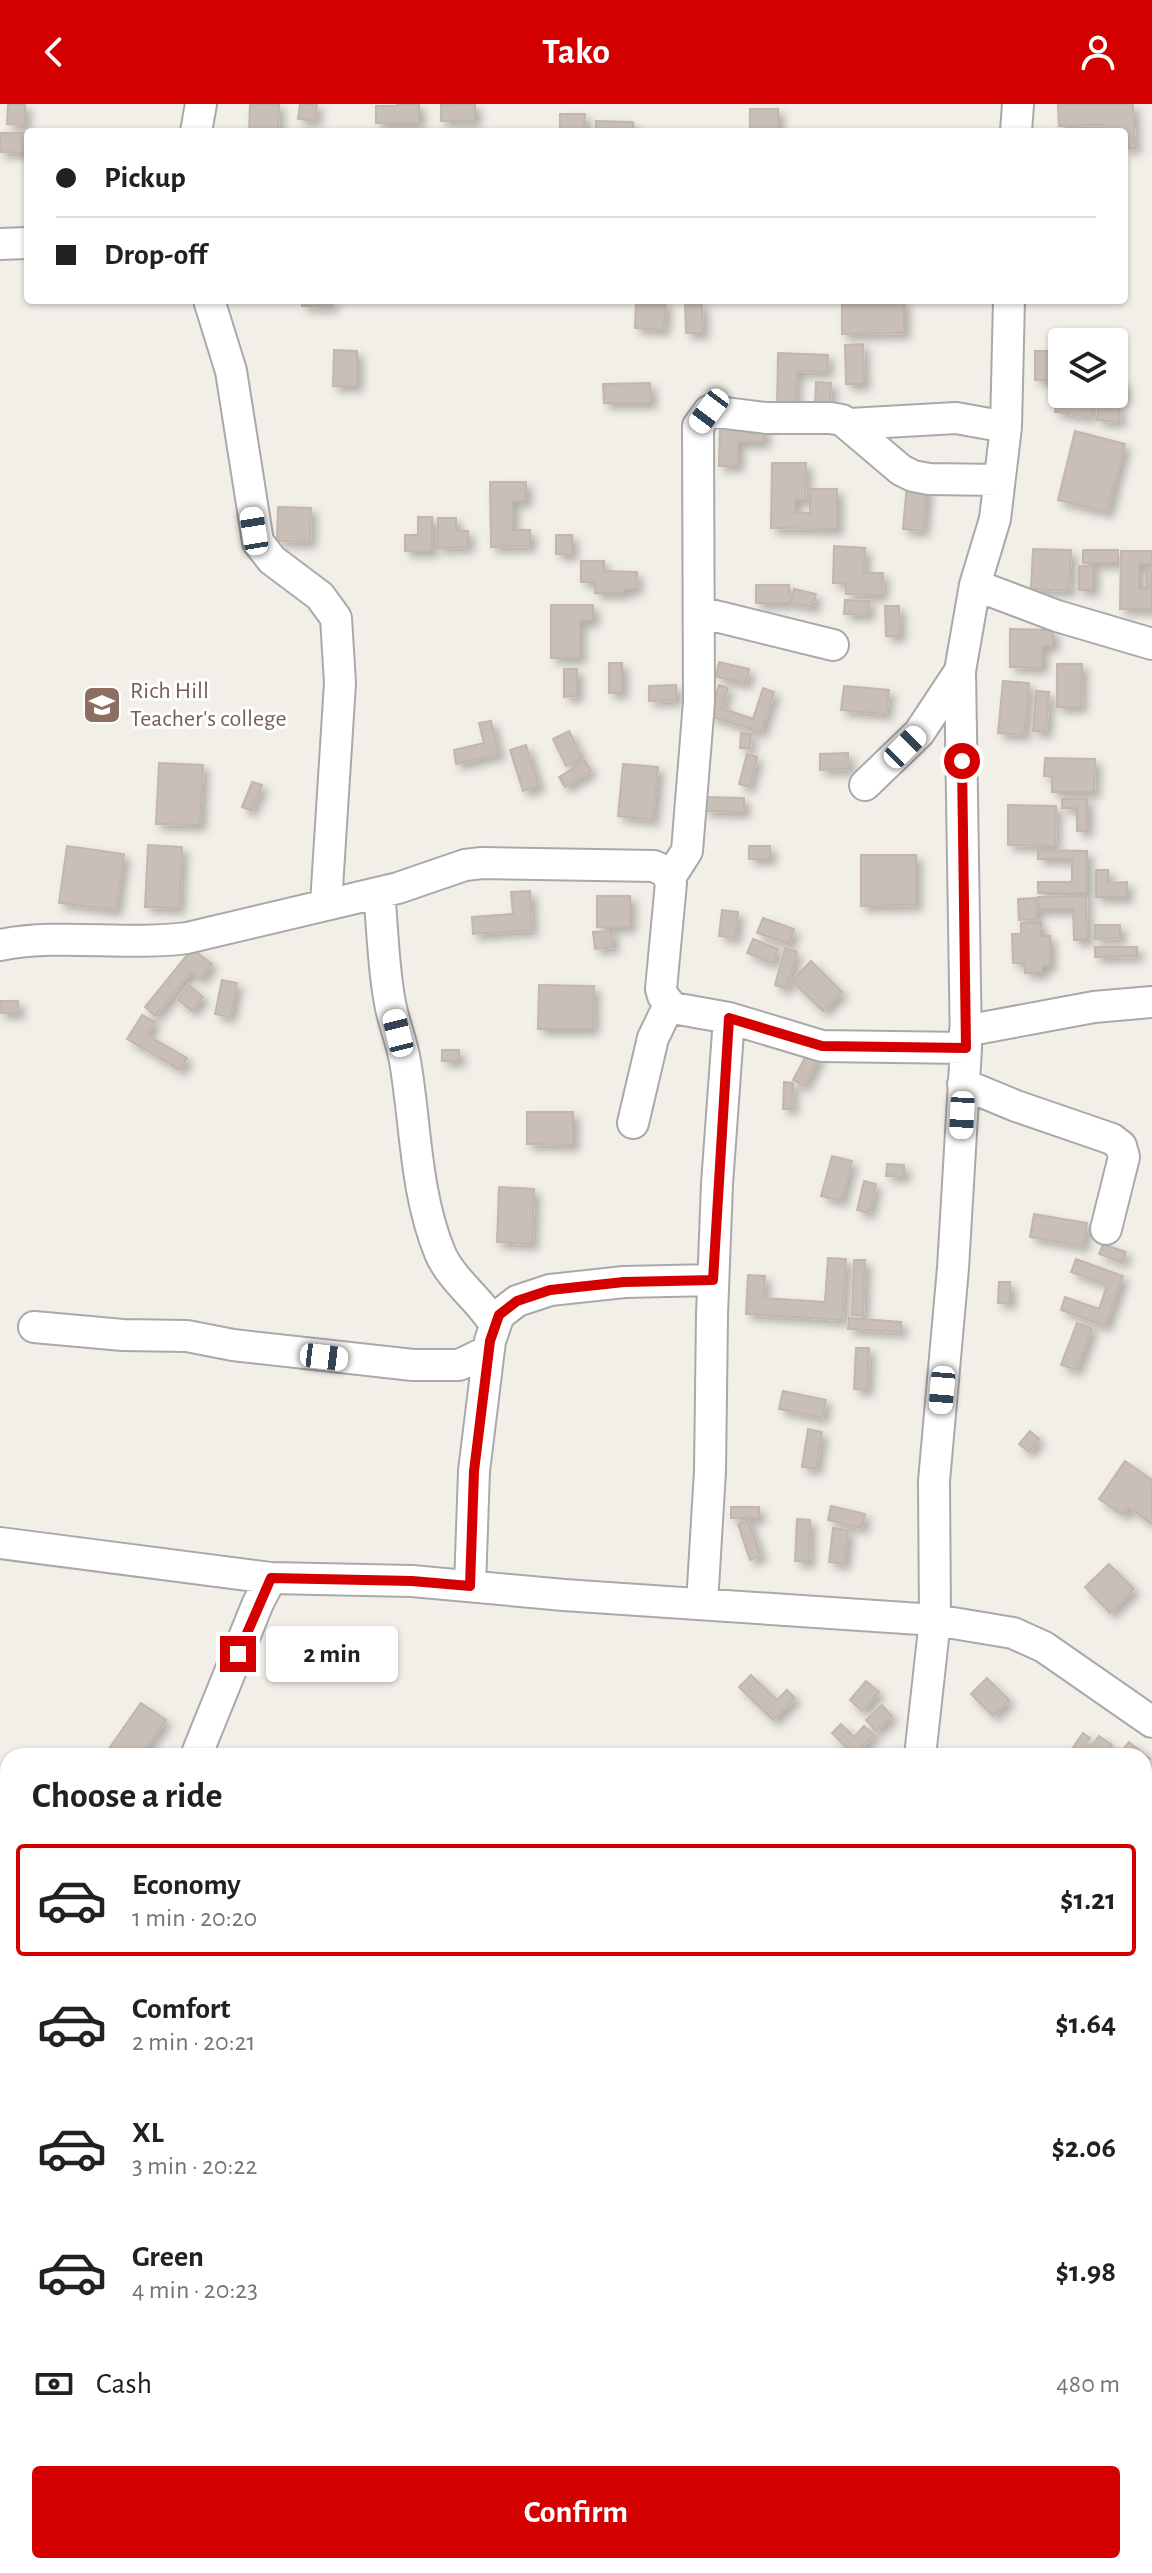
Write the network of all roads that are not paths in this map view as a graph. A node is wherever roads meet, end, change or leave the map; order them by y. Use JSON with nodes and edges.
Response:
{"nodes":[{"id":1,"x":201,"y":104,"type":"edge"},
{"id":2,"x":1018,"y":104,"type":"edge"},
{"id":3,"x":197,"y":128,"type":"edge"},
{"id":4,"x":1016,"y":128,"type":"edge"},
{"id":5,"x":24,"y":243,"type":"edge"},
{"id":6,"x":0,"y":244,"type":"edge"},
{"id":7,"x":210,"y":304,"type":"edge"},
{"id":8,"x":1009,"y":304,"type":"edge"},
{"id":9,"x":850,"y":424,"type":"junction"},
{"id":10,"x":1006,"y":427,"type":"junction"},
{"id":11,"x":999,"y":480,"type":"junction"},
{"id":12,"x":975,"y":585,"type":"junction"},
{"id":13,"x":699,"y":612,"type":"junction"},
{"id":14,"x":833,"y":645,"type":"dead end"},
{"id":15,"x":1146,"y":649,"type":"edge"},
{"id":16,"x":960,"y":671,"type":"junction"},
{"id":17,"x":865,"y":785,"type":"dead end"},
{"id":18,"x":669,"y":879,"type":"junction"},
{"id":19,"x":379,"y":893,"type":"junction"},
{"id":20,"x":326,"y":904,"type":"junction"},
{"id":21,"x":0,"y":945,"type":"edge"},
{"id":22,"x":1152,"y":1002,"type":"edge"},
{"id":23,"x":669,"y":1005,"type":"junction"},
{"id":24,"x":729,"y":1018,"type":"junction"},
{"id":25,"x":965,"y":1040,"type":"junction"},
{"id":26,"x":963,"y":1084,"type":"junction"},
{"id":27,"x":633,"y":1123,"type":"dead end"},
{"id":28,"x":1106,"y":1229,"type":"dead end"},
{"id":29,"x":713,"y":1280,"type":"junction"},
{"id":30,"x":34,"y":1327,"type":"dead end"},
{"id":31,"x":492,"y":1338,"type":"junction"},
{"id":32,"x":0,"y":1543,"type":"edge"},
{"id":33,"x":271,"y":1578,"type":"junction"},
{"id":34,"x":470,"y":1586,"type":"junction"},
{"id":35,"x":702,"y":1604,"type":"junction"},
{"id":36,"x":935,"y":1620,"type":"junction"},
{"id":37,"x":1152,"y":1722,"type":"edge"},
{"id":38,"x":199,"y":1748,"type":"edge"},
{"id":39,"x":921,"y":1748,"type":"edge"}],
"edges":[{"from":1,"to":3,"type":"street"},
{"from":2,"to":4,"type":"street"},
{"from":5,"to":6,"type":"street"},
{"from":7,"to":20,"type":"street"},
{"from":8,"to":10,"type":"street"},
{"from":9,"to":10,"type":"street"},
{"from":9,"to":11,"type":"street"},
{"from":9,"to":13,"type":"street"},
{"from":10,"to":11,"type":"street"},
{"from":11,"to":12,"type":"street"},
{"from":12,"to":15,"type":"street"},
{"from":12,"to":16,"type":"street"},
{"from":13,"to":14,"type":"street"},
{"from":13,"to":18,"type":"street"},
{"from":16,"to":17,"type":"street"},
{"from":16,"to":25,"type":"street"},
{"from":18,"to":19,"type":"street"},
{"from":18,"to":23,"type":"street"},
{"from":19,"to":20,"type":"street"},
{"from":19,"to":31,"type":"street"},
{"from":20,"to":21,"type":"street"},
{"from":22,"to":25,"type":"street"},
{"from":23,"to":24,"type":"street"},
{"from":23,"to":27,"type":"street"},
{"from":24,"to":25,"type":"street"},
{"from":24,"to":29,"type":"street"},
{"from":25,"to":26,"type":"street"},
{"from":26,"to":28,"type":"street"},
{"from":26,"to":36,"type":"street"},
{"from":29,"to":31,"type":"street"},
{"from":29,"to":35,"type":"street"},
{"from":30,"to":31,"type":"street"},
{"from":31,"to":34,"type":"street"},
{"from":32,"to":33,"type":"street"},
{"from":33,"to":34,"type":"street"},
{"from":33,"to":38,"type":"street"},
{"from":34,"to":35,"type":"street"},
{"from":35,"to":36,"type":"street"},
{"from":36,"to":37,"type":"street"},
{"from":36,"to":39,"type":"street"}]}
